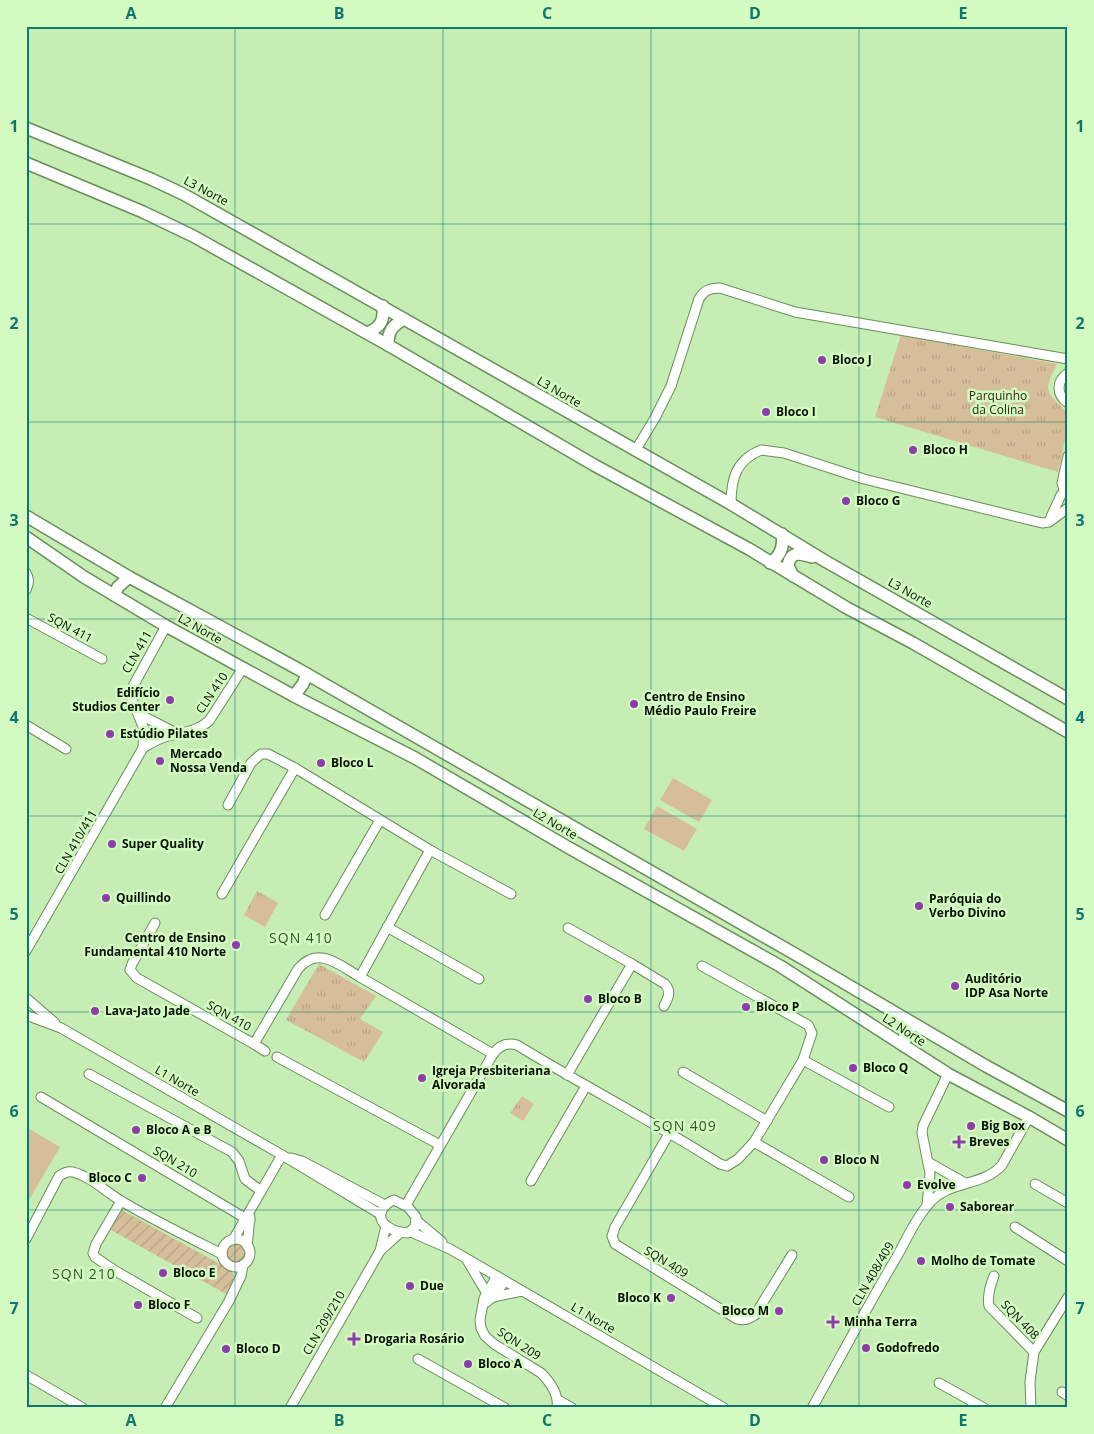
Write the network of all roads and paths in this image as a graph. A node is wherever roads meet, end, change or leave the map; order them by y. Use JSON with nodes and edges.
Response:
{"nodes":[{"id":1,"x":26,"y":128,"type":"edge"},
{"id":2,"x":26,"y":163,"type":"edge"},
{"id":3,"x":383,"y":306,"type":"junction"},
{"id":4,"x":404,"y":319,"type":"junction"},
{"id":5,"x":367,"y":333,"type":"junction"},
{"id":6,"x":388,"y":345,"type":"junction"},
{"id":7,"x":1066,"y":359,"type":"edge"},
{"id":8,"x":1068,"y":372,"type":"edge"},
{"id":9,"x":1067,"y":404,"type":"edge"},
{"id":10,"x":635,"y":451,"type":"junction"},
{"id":11,"x":1067,"y":460,"type":"edge"},
{"id":12,"x":1064,"y":491,"type":"edge"},
{"id":13,"x":731,"y":504,"type":"junction"},
{"id":14,"x":1068,"y":506,"type":"edge"},
{"id":15,"x":26,"y":516,"type":"edge"},
{"id":16,"x":1048,"y":522,"type":"junction"},
{"id":17,"x":782,"y":534,"type":"junction"},
{"id":18,"x":26,"y":537,"type":"edge"},
{"id":19,"x":825,"y":561,"type":"junction"},
{"id":20,"x":770,"y":563,"type":"junction"},
{"id":21,"x":26,"y":573,"type":"edge"},
{"id":22,"x":793,"y":576,"type":"junction"},
{"id":23,"x":129,"y":577,"type":"junction"},
{"id":24,"x":26,"y":590,"type":"edge"},
{"id":25,"x":114,"y":595,"type":"junction"},
{"id":26,"x":26,"y":618,"type":"edge"},
{"id":27,"x":166,"y":626,"type":"junction"},
{"id":28,"x":102,"y":659,"type":"dead end"},
{"id":29,"x":243,"y":668,"type":"junction"},
{"id":30,"x":307,"y":674,"type":"junction"},
{"id":31,"x":294,"y":696,"type":"junction"},
{"id":32,"x":1068,"y":698,"type":"edge"},
{"id":33,"x":139,"y":714,"type":"junction"},
{"id":34,"x":26,"y":725,"type":"edge"},
{"id":35,"x":1065,"y":728,"type":"edge"},
{"id":36,"x":178,"y":734,"type":"junction"},
{"id":37,"x":143,"y":748,"type":"junction"},
{"id":38,"x":66,"y":749,"type":"dead end"},
{"id":39,"x":296,"y":768,"type":"junction"},
{"id":40,"x":228,"y":805,"type":"dead end"},
{"id":41,"x":380,"y":820,"type":"junction"},
{"id":42,"x":430,"y":850,"type":"junction"},
{"id":43,"x":222,"y":894,"type":"dead end"},
{"id":44,"x":511,"y":894,"type":"dead end"},
{"id":45,"x":325,"y":915,"type":"dead end"},
{"id":46,"x":154,"y":923,"type":"dead end"},
{"id":47,"x":388,"y":927,"type":"junction"},
{"id":48,"x":568,"y":928,"type":"dead end"},
{"id":49,"x":28,"y":949,"type":"edge"},
{"id":50,"x":26,"y":956,"type":"edge"},
{"id":51,"x":632,"y":964,"type":"junction"},
{"id":52,"x":702,"y":966,"type":"dead end"},
{"id":53,"x":360,"y":977,"type":"junction"},
{"id":54,"x":479,"y":979,"type":"dead end"},
{"id":55,"x":26,"y":998,"type":"edge"},
{"id":56,"x":664,"y":1006,"type":"dead end"},
{"id":57,"x":26,"y":1015,"type":"edge"},
{"id":58,"x":914,"y":1024,"type":"junction"},
{"id":59,"x":61,"y":1028,"type":"junction"},
{"id":60,"x":254,"y":1044,"type":"junction"},
{"id":61,"x":904,"y":1046,"type":"junction"},
{"id":62,"x":265,"y":1051,"type":"dead end"},
{"id":63,"x":493,"y":1054,"type":"junction"},
{"id":64,"x":276,"y":1057,"type":"dead end"},
{"id":65,"x":802,"y":1060,"type":"junction"},
{"id":66,"x":682,"y":1072,"type":"dead end"},
{"id":67,"x":89,"y":1074,"type":"dead end"},
{"id":68,"x":948,"y":1074,"type":"junction"},
{"id":69,"x":567,"y":1075,"type":"junction"},
{"id":70,"x":586,"y":1086,"type":"junction"},
{"id":71,"x":41,"y":1097,"type":"dead end"},
{"id":72,"x":889,"y":1108,"type":"dead end"},
{"id":73,"x":1068,"y":1111,"type":"edge"},
{"id":74,"x":1029,"y":1116,"type":"junction"},
{"id":75,"x":767,"y":1120,"type":"junction"},
{"id":76,"x":670,"y":1132,"type":"junction"},
{"id":77,"x":1068,"y":1140,"type":"edge"},
{"id":78,"x":754,"y":1142,"type":"junction"},
{"id":79,"x":440,"y":1145,"type":"junction"},
{"id":80,"x":282,"y":1155,"type":"junction"},
{"id":81,"x":928,"y":1162,"type":"junction"},
{"id":82,"x":531,"y":1181,"type":"dead end"},
{"id":83,"x":965,"y":1183,"type":"junction"},
{"id":84,"x":1035,"y":1184,"type":"dead end"},
{"id":85,"x":261,"y":1191,"type":"junction"},
{"id":86,"x":849,"y":1197,"type":"dead end"},
{"id":87,"x":121,"y":1201,"type":"junction"},
{"id":88,"x":1068,"y":1203,"type":"edge"},
{"id":89,"x":406,"y":1205,"type":"junction"},
{"id":90,"x":927,"y":1205,"type":"junction"},
{"id":91,"x":383,"y":1210,"type":"junction"},
{"id":92,"x":247,"y":1219,"type":"junction"},
{"id":93,"x":417,"y":1221,"type":"junction"},
{"id":94,"x":386,"y":1226,"type":"junction"},
{"id":95,"x":1015,"y":1227,"type":"dead end"},
{"id":96,"x":401,"y":1232,"type":"junction"},
{"id":97,"x":411,"y":1232,"type":"junction"},
{"id":98,"x":26,"y":1239,"type":"edge"},
{"id":99,"x":233,"y":1240,"type":"junction"},
{"id":100,"x":247,"y":1246,"type":"junction"},
{"id":101,"x":450,"y":1249,"type":"junction"},
{"id":102,"x":380,"y":1251,"type":"junction"},
{"id":103,"x":222,"y":1254,"type":"junction"},
{"id":104,"x":792,"y":1255,"type":"dead end"},
{"id":105,"x":466,"y":1258,"type":"junction"},
{"id":106,"x":1068,"y":1261,"type":"edge"},
{"id":107,"x":243,"y":1265,"type":"junction"},
{"id":108,"x":994,"y":1276,"type":"dead end"},
{"id":109,"x":501,"y":1278,"type":"junction"},
{"id":110,"x":522,"y":1290,"type":"junction"},
{"id":111,"x":490,"y":1295,"type":"junction"},
{"id":112,"x":1068,"y":1298,"type":"edge"},
{"id":113,"x":196,"y":1318,"type":"dead end"},
{"id":114,"x":1034,"y":1352,"type":"junction"},
{"id":115,"x":418,"y":1359,"type":"dead end"},
{"id":116,"x":26,"y":1375,"type":"edge"},
{"id":117,"x":939,"y":1382,"type":"dead end"},
{"id":118,"x":558,"y":1404,"type":"edge"},
{"id":119,"x":83,"y":1408,"type":"edge"},
{"id":120,"x":165,"y":1408,"type":"edge"},
{"id":121,"x":290,"y":1408,"type":"edge"},
{"id":122,"x":505,"y":1408,"type":"edge"},
{"id":123,"x":572,"y":1408,"type":"edge"},
{"id":124,"x":724,"y":1408,"type":"edge"},
{"id":125,"x":812,"y":1408,"type":"edge"},
{"id":126,"x":984,"y":1408,"type":"edge"},
{"id":127,"x":1031,"y":1408,"type":"edge"}],
"edges":[{"from":1,"to":3,"type":"main road","name":"L3 Norte"},
{"from":2,"to":5,"type":"main road"},
{"from":3,"to":4,"type":"main road","name":"L3 Norte"},
{"from":3,"to":5,"type":"main road"},
{"from":4,"to":6,"type":"main road"},
{"from":4,"to":10,"type":"main road","name":"L3 Norte"},
{"from":5,"to":6,"type":"main road"},
{"from":6,"to":20,"type":"main road"},
{"from":7,"to":8,"type":"street"},
{"from":7,"to":10,"type":"street"},
{"from":8,"to":9,"type":"street"},
{"from":10,"to":13,"type":"main road","name":"L3 Norte"},
{"from":11,"to":12,"type":"street"},
{"from":12,"to":14,"type":"street"},
{"from":12,"to":16,"type":"street"},
{"from":13,"to":16,"type":"street"},
{"from":13,"to":17,"type":"main road","name":"L3 Norte"},
{"from":14,"to":16,"type":"street"},
{"from":15,"to":23,"type":"main road","name":"L2 Norte"},
{"from":17,"to":19,"type":"main road","name":"L3 Norte"},
{"from":17,"to":20,"type":"main road"},
{"from":18,"to":25,"type":"main road","name":"L2 Norte"},
{"from":19,"to":22,"type":"main road"},
{"from":19,"to":32,"type":"main road","name":"L3 Norte"},
{"from":20,"to":22,"type":"main road"},
{"from":21,"to":24,"type":"street"},
{"from":22,"to":35,"type":"main road"},
{"from":23,"to":25,"type":"main road"},
{"from":23,"to":30,"type":"main road","name":"L2 Norte"},
{"from":25,"to":27,"type":"main road","name":"L2 Norte"},
{"from":26,"to":28,"type":"street","name":"SQN 411"},
{"from":27,"to":29,"type":"main road","name":"L2 Norte"},
{"from":27,"to":33,"type":"street","name":"CLN 411"},
{"from":29,"to":31,"type":"main road","name":"L2 Norte"},
{"from":29,"to":36,"type":"street","name":"CLN 410"},
{"from":30,"to":31,"type":"main road"},
{"from":30,"to":58,"type":"main road","name":"L2 Norte"},
{"from":31,"to":61,"type":"main road","name":"L2 Norte"},
{"from":33,"to":36,"type":"street"},
{"from":33,"to":37,"type":"street","name":"CLN 411"},
{"from":34,"to":38,"type":"street"},
{"from":36,"to":37,"type":"street","name":"CLN 410"},
{"from":37,"to":49,"type":"street","name":"CLN 410/411"},
{"from":39,"to":40,"type":"street"},
{"from":39,"to":41,"type":"street"},
{"from":39,"to":43,"type":"street"},
{"from":41,"to":42,"type":"street"},
{"from":41,"to":45,"type":"street"},
{"from":42,"to":44,"type":"street"},
{"from":42,"to":47,"type":"street"},
{"from":46,"to":60,"type":"street","name":"SQN 410"},
{"from":47,"to":53,"type":"street"},
{"from":47,"to":54,"type":"street"},
{"from":48,"to":51,"type":"street"},
{"from":49,"to":50,"type":"street","name":"CLN 410/411"},
{"from":51,"to":56,"type":"street"},
{"from":51,"to":69,"type":"street"},
{"from":52,"to":65,"type":"street"},
{"from":53,"to":60,"type":"street","name":"SQN 410"},
{"from":53,"to":63,"type":"street","name":"SQN 410"},
{"from":55,"to":59,"type":"street","name":"L1 Norte"},
{"from":57,"to":59,"type":"street","name":"L1 Norte"},
{"from":58,"to":61,"type":"main road"},
{"from":58,"to":73,"type":"main road","name":"L2 Norte"},
{"from":59,"to":80,"type":"street","name":"L1 Norte"},
{"from":60,"to":62,"type":"street"},
{"from":61,"to":68,"type":"main road","name":"L2 Norte"},
{"from":63,"to":69,"type":"street"},
{"from":63,"to":79,"type":"street"},
{"from":64,"to":79,"type":"street"},
{"from":65,"to":72,"type":"street"},
{"from":65,"to":75,"type":"street"},
{"from":66,"to":75,"type":"street"},
{"from":67,"to":85,"type":"street"},
{"from":68,"to":74,"type":"main road","name":"L2 Norte"},
{"from":68,"to":81,"type":"street"},
{"from":69,"to":70,"type":"street"},
{"from":70,"to":76,"type":"street"},
{"from":70,"to":82,"type":"street"},
{"from":71,"to":92,"type":"street","name":"SQN 210"},
{"from":74,"to":77,"type":"main road","name":"L2 Norte"},
{"from":74,"to":83,"type":"street"},
{"from":75,"to":78,"type":"street"},
{"from":76,"to":78,"type":"street"},
{"from":76,"to":104,"type":"street","name":"SQN 409"},
{"from":78,"to":86,"type":"street"},
{"from":79,"to":89,"type":"street"},
{"from":80,"to":85,"type":"street"},
{"from":80,"to":91,"type":"street","name":"L1 Norte"},
{"from":81,"to":83,"type":"street"},
{"from":81,"to":90,"type":"street"},
{"from":83,"to":90,"type":"street"},
{"from":84,"to":88,"type":"street"},
{"from":85,"to":92,"type":"street"},
{"from":87,"to":98,"type":"street"},
{"from":87,"to":103,"type":"street"},
{"from":87,"to":113,"type":"street"},
{"from":89,"to":91,"type":"street"},
{"from":89,"to":93,"type":"street"},
{"from":90,"to":125,"type":"street","name":"CLN 408/409"},
{"from":91,"to":94,"type":"street"},
{"from":92,"to":99,"type":"street"},
{"from":92,"to":100,"type":"street"},
{"from":93,"to":97,"type":"street"},
{"from":93,"to":101,"type":"street","name":"L1 Norte"},
{"from":94,"to":96,"type":"street"},
{"from":94,"to":102,"type":"street","name":"CLN 209/210"},
{"from":95,"to":106,"type":"street"},
{"from":96,"to":97,"type":"street"},
{"from":96,"to":102,"type":"street","name":"CLN 209/210"},
{"from":97,"to":101,"type":"street","name":"L1 Norte"},
{"from":99,"to":100,"type":"street"},
{"from":99,"to":103,"type":"street"},
{"from":100,"to":107,"type":"street"},
{"from":101,"to":105,"type":"street","name":"L1 Norte"},
{"from":102,"to":121,"type":"street","name":"CLN 209/210"},
{"from":103,"to":107,"type":"street"},
{"from":105,"to":109,"type":"street","name":"L1 Norte"},
{"from":105,"to":111,"type":"street"},
{"from":107,"to":120,"type":"street"},
{"from":108,"to":114,"type":"street","name":"SQN 408"},
{"from":109,"to":110,"type":"street","name":"L1 Norte"},
{"from":109,"to":111,"type":"street","name":"SQN 209"},
{"from":110,"to":111,"type":"street"},
{"from":110,"to":124,"type":"street","name":"L1 Norte"},
{"from":111,"to":118,"type":"street","name":"SQN 209"},
{"from":112,"to":114,"type":"street","name":"SQN 408"},
{"from":114,"to":127,"type":"street","name":"SQN 408"},
{"from":115,"to":122,"type":"street"},
{"from":116,"to":119,"type":"street"},
{"from":117,"to":126,"type":"street"},
{"from":118,"to":123,"type":"street","name":"SQN 209"}]}
